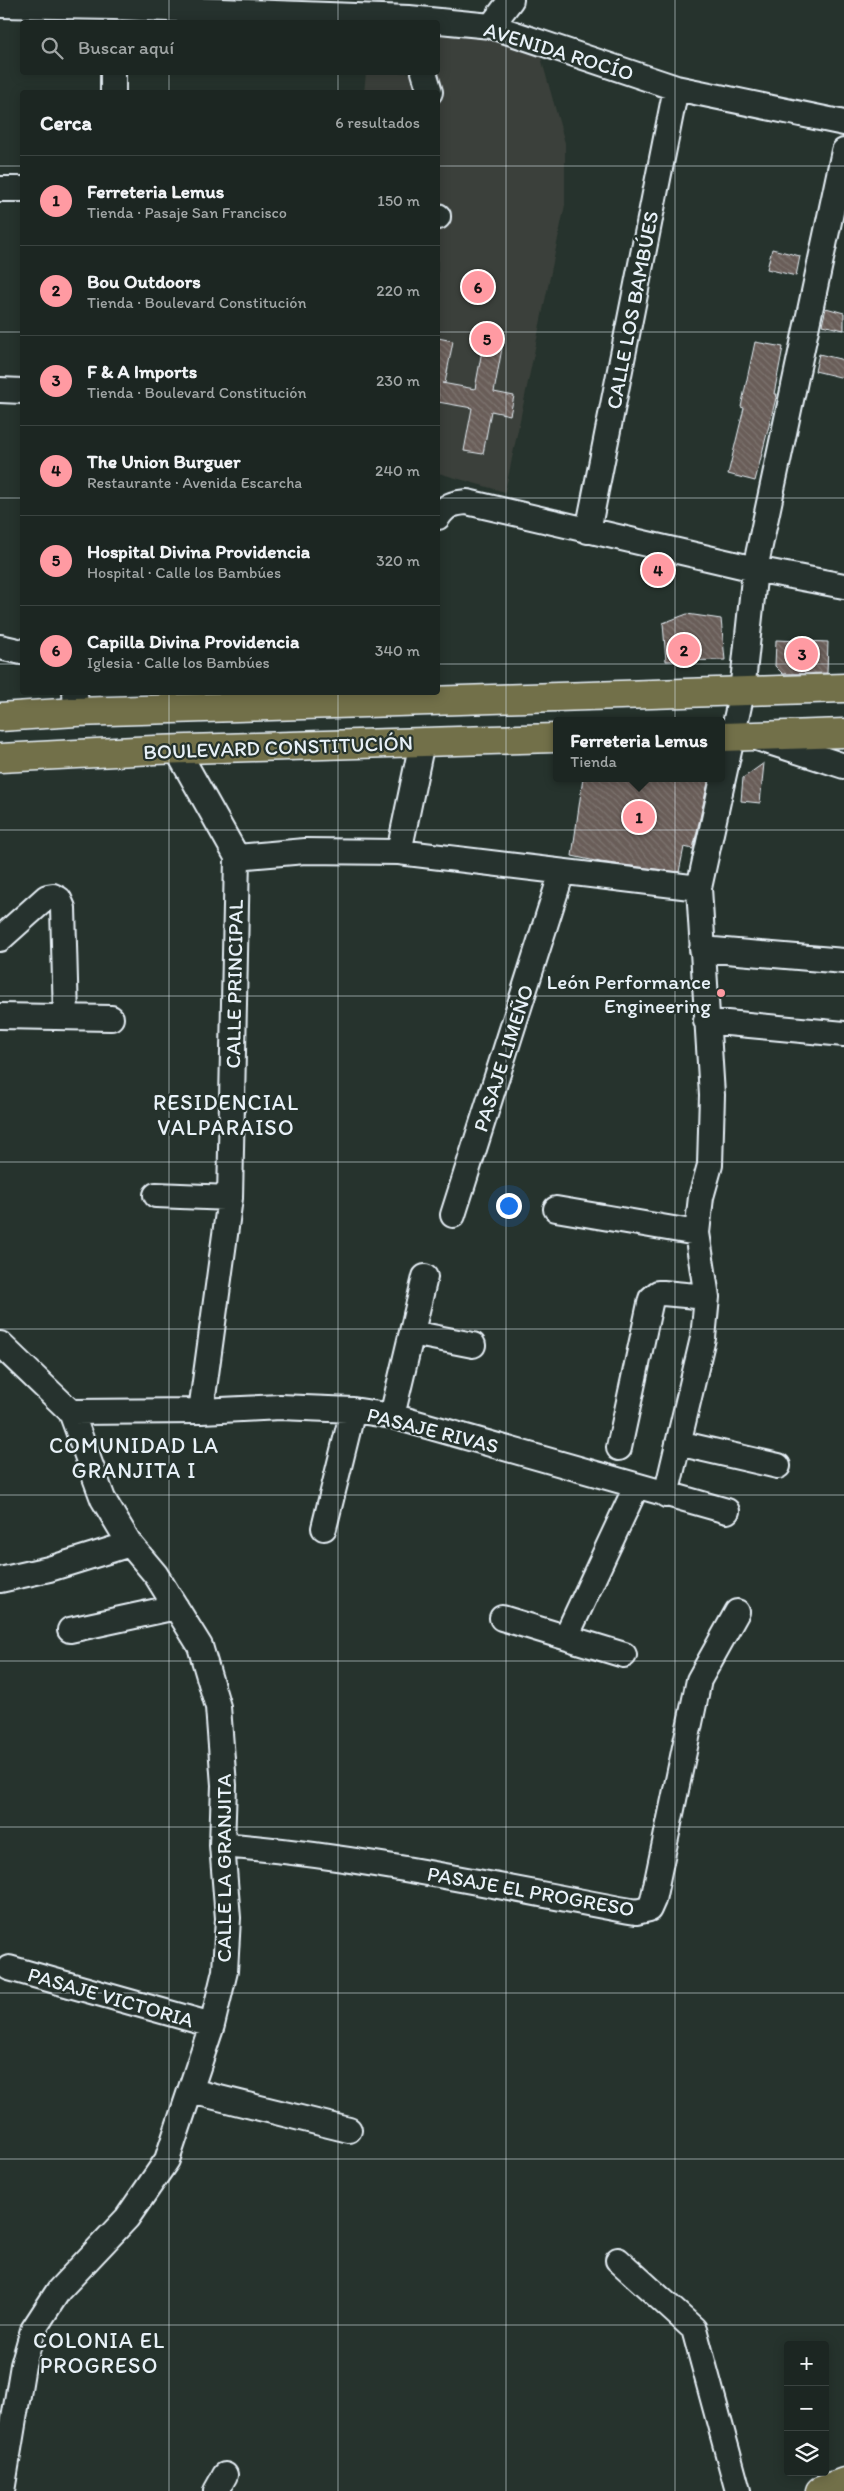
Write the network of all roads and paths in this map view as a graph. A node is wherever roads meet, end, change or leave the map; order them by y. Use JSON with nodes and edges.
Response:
{"nodes":[{"id":1,"x":511,"y":0,"type":"edge"},
{"id":2,"x":0,"y":5,"type":"edge"},
{"id":3,"x":114,"y":10,"type":"edge"},
{"id":4,"x":414,"y":13,"type":"edge"},
{"id":5,"x":491,"y":26,"type":"junction"},
{"id":6,"x":113,"y":75,"type":"edge"},
{"id":7,"x":425,"y":75,"type":"edge"},
{"id":8,"x":676,"y":88,"type":"junction"},
{"id":9,"x":113,"y":90,"type":"edge"},
{"id":10,"x":429,"y":90,"type":"edge"},
{"id":11,"x":844,"y":124,"type":"edge"},
{"id":12,"x":844,"y":151,"type":"edge"},
{"id":13,"x":0,"y":189,"type":"edge"},
{"id":14,"x":20,"y":189,"type":"edge"},
{"id":15,"x":0,"y":390,"type":"edge"},
{"id":16,"x":20,"y":391,"type":"edge"},
{"id":17,"x":440,"y":514,"type":"edge"},
{"id":18,"x":588,"y":531,"type":"junction"},
{"id":19,"x":755,"y":569,"type":"junction"},
{"id":20,"x":844,"y":586,"type":"edge"},
{"id":21,"x":0,"y":647,"type":"edge"},
{"id":22,"x":20,"y":652,"type":"edge"},
{"id":23,"x":844,"y":688,"type":"edge"},
{"id":24,"x":742,"y":692,"type":"junction"},
{"id":25,"x":75,"y":702,"type":"edge"},
{"id":26,"x":0,"y":717,"type":"edge"},
{"id":27,"x":844,"y":733,"type":"edge"},
{"id":28,"x":735,"y":737,"type":"edge"},
{"id":29,"x":553,"y":738,"type":"edge"},
{"id":30,"x":422,"y":742,"type":"junction"},
{"id":31,"x":177,"y":750,"type":"junction"},
{"id":32,"x":0,"y":758,"type":"edge"},
{"id":33,"x":844,"y":766,"type":"edge"},
{"id":34,"x":725,"y":779,"type":"edge"},
{"id":35,"x":724,"y":782,"type":"edge"},
{"id":36,"x":398,"y":852,"type":"junction"},
{"id":37,"x":237,"y":857,"type":"junction"},
{"id":38,"x":562,"y":872,"type":"junction"},
{"id":39,"x":699,"y":888,"type":"junction"},
{"id":40,"x":0,"y":939,"type":"edge"},
{"id":41,"x":702,"y":949,"type":"junction"},
{"id":42,"x":844,"y":961,"type":"edge"},
{"id":43,"x":0,"y":1016,"type":"edge"},
{"id":44,"x":66,"y":1017,"type":"junction"},
{"id":45,"x":111,"y":1018,"type":"dead end"},
{"id":46,"x":706,"y":1021,"type":"junction"},
{"id":47,"x":844,"y":1034,"type":"edge"},
{"id":48,"x":156,"y":1195,"type":"dead end"},
{"id":49,"x":230,"y":1198,"type":"junction"},
{"id":50,"x":556,"y":1208,"type":"dead end"},
{"id":51,"x":453,"y":1215,"type":"dead end"},
{"id":52,"x":697,"y":1233,"type":"junction"},
{"id":53,"x":425,"y":1277,"type":"dead end"},
{"id":54,"x":706,"y":1297,"type":"junction"},
{"id":55,"x":412,"y":1333,"type":"junction"},
{"id":56,"x":0,"y":1344,"type":"edge"},
{"id":57,"x":473,"y":1345,"type":"dead end"},
{"id":58,"x":353,"y":1410,"type":"junction"},
{"id":59,"x":71,"y":1412,"type":"junction"},
{"id":60,"x":201,"y":1412,"type":"junction"},
{"id":61,"x":392,"y":1416,"type":"junction"},
{"id":62,"x":678,"y":1443,"type":"junction"},
{"id":63,"x":619,"y":1448,"type":"dead end"},
{"id":64,"x":778,"y":1466,"type":"dead end"},
{"id":65,"x":636,"y":1487,"type":"junction"},
{"id":66,"x":666,"y":1495,"type":"junction"},
{"id":67,"x":727,"y":1511,"type":"dead end"},
{"id":68,"x":324,"y":1528,"type":"dead end"},
{"id":69,"x":130,"y":1544,"type":"junction"},
{"id":70,"x":0,"y":1580,"type":"edge"},
{"id":71,"x":176,"y":1606,"type":"junction"},
{"id":72,"x":737,"y":1612,"type":"dead end"},
{"id":73,"x":502,"y":1618,"type":"dead end"},
{"id":74,"x":70,"y":1630,"type":"dead end"},
{"id":75,"x":566,"y":1637,"type":"junction"},
{"id":76,"x":624,"y":1655,"type":"dead end"},
{"id":77,"x":222,"y":1845,"type":"junction"},
{"id":78,"x":9,"y":1968,"type":"dead end"},
{"id":79,"x":212,"y":2026,"type":"junction"},
{"id":80,"x":191,"y":2091,"type":"junction"},
{"id":81,"x":348,"y":2130,"type":"dead end"},
{"id":82,"x":618,"y":2260,"type":"dead end"},
{"id":83,"x":844,"y":2482,"type":"edge"},
{"id":84,"x":2,"y":2491,"type":"edge"},
{"id":85,"x":738,"y":2491,"type":"edge"},
{"id":86,"x":820,"y":2491,"type":"edge"}],
"edges":[{"from":1,"to":5,"type":"street"},
{"from":2,"to":3,"type":"street","name":"AVENIDA ROCÍO"},
{"from":3,"to":4,"type":"street","name":"AVENIDA ROCÍO"},
{"from":4,"to":5,"type":"street","name":"AVENIDA ROCÍO"},
{"from":5,"to":8,"type":"street","name":"AVENIDA ROCÍO"},
{"from":6,"to":9,"type":"street"},
{"from":7,"to":10,"type":"street"},
{"from":8,"to":11,"type":"street","name":"AVENIDA ROCÍO"},
{"from":8,"to":18,"type":"street","name":"CALLE LOS BAMBÚES"},
{"from":12,"to":19,"type":"street"},
{"from":13,"to":14,"type":"street"},
{"from":15,"to":16,"type":"street"},
{"from":17,"to":18,"type":"street"},
{"from":18,"to":19,"type":"street"},
{"from":19,"to":20,"type":"street"},
{"from":19,"to":24,"type":"street"},
{"from":21,"to":22,"type":"street"},
{"from":23,"to":24,"type":"main road","name":"BOULEVARD CONSTITUCIÓN"},
{"from":24,"to":25,"type":"main road","name":"BOULEVARD CONSTITUCIÓN"},
{"from":24,"to":28,"type":"street"},
{"from":25,"to":26,"type":"main road","name":"BOULEVARD CONSTITUCIÓN"},
{"from":27,"to":28,"type":"main road"},
{"from":28,"to":33,"type":"street"},
{"from":28,"to":34,"type":"street"},
{"from":29,"to":30,"type":"main road","name":"BOULEVARD CONSTITUCIÓN"},
{"from":30,"to":31,"type":"main road","name":"BOULEVARD CONSTITUCIÓN"},
{"from":30,"to":36,"type":"street"},
{"from":31,"to":32,"type":"main road","name":"BOULEVARD CONSTITUCIÓN"},
{"from":31,"to":37,"type":"street"},
{"from":35,"to":39,"type":"street"},
{"from":36,"to":37,"type":"street"},
{"from":36,"to":38,"type":"street"},
{"from":37,"to":49,"type":"street","name":"CALLE PRINCIPAL"},
{"from":38,"to":39,"type":"street"},
{"from":38,"to":51,"type":"street","name":"PASAJE LIMEÑO"},
{"from":39,"to":41,"type":"street"},
{"from":40,"to":44,"type":"street"},
{"from":41,"to":42,"type":"street"},
{"from":41,"to":46,"type":"street"},
{"from":43,"to":44,"type":"street"},
{"from":44,"to":45,"type":"street"},
{"from":46,"to":47,"type":"street"},
{"from":46,"to":52,"type":"street"},
{"from":48,"to":49,"type":"street"},
{"from":49,"to":60,"type":"street","name":"CALLE PRINCIPAL"},
{"from":50,"to":52,"type":"street"},
{"from":52,"to":54,"type":"street"},
{"from":53,"to":55,"type":"street"},
{"from":54,"to":62,"type":"street"},
{"from":54,"to":63,"type":"street"},
{"from":55,"to":57,"type":"street"},
{"from":55,"to":61,"type":"street"},
{"from":56,"to":59,"type":"street","name":"CALLE LA GRANJITA"},
{"from":58,"to":60,"type":"street","name":"PASAJE RIVAS"},
{"from":58,"to":61,"type":"street","name":"PASAJE RIVAS"},
{"from":58,"to":68,"type":"street"},
{"from":59,"to":60,"type":"street","name":"PASAJE RIVAS"},
{"from":59,"to":69,"type":"street","name":"CALLE LA GRANJITA"},
{"from":61,"to":65,"type":"street","name":"PASAJE RIVAS"},
{"from":62,"to":64,"type":"street"},
{"from":62,"to":66,"type":"street"},
{"from":65,"to":66,"type":"street","name":"PASAJE RIVAS"},
{"from":65,"to":75,"type":"street"},
{"from":66,"to":67,"type":"street","name":"PASAJE RIVAS"},
{"from":69,"to":70,"type":"street"},
{"from":69,"to":71,"type":"street","name":"CALLE LA GRANJITA"},
{"from":71,"to":74,"type":"street"},
{"from":71,"to":77,"type":"street","name":"CALLE LA GRANJITA"},
{"from":72,"to":77,"type":"street","name":"PASAJE EL PROGRESO"},
{"from":73,"to":75,"type":"street"},
{"from":75,"to":76,"type":"street"},
{"from":77,"to":79,"type":"street","name":"CALLE LA GRANJITA"},
{"from":78,"to":79,"type":"street","name":"PASAJE VICTORIA"},
{"from":79,"to":80,"type":"street","name":"CALLE LA GRANJITA"},
{"from":80,"to":81,"type":"street"},
{"from":80,"to":84,"type":"street","name":"CALLE LA GRANJITA"},
{"from":82,"to":85,"type":"street"},
{"from":83,"to":86,"type":"main road"}]}
